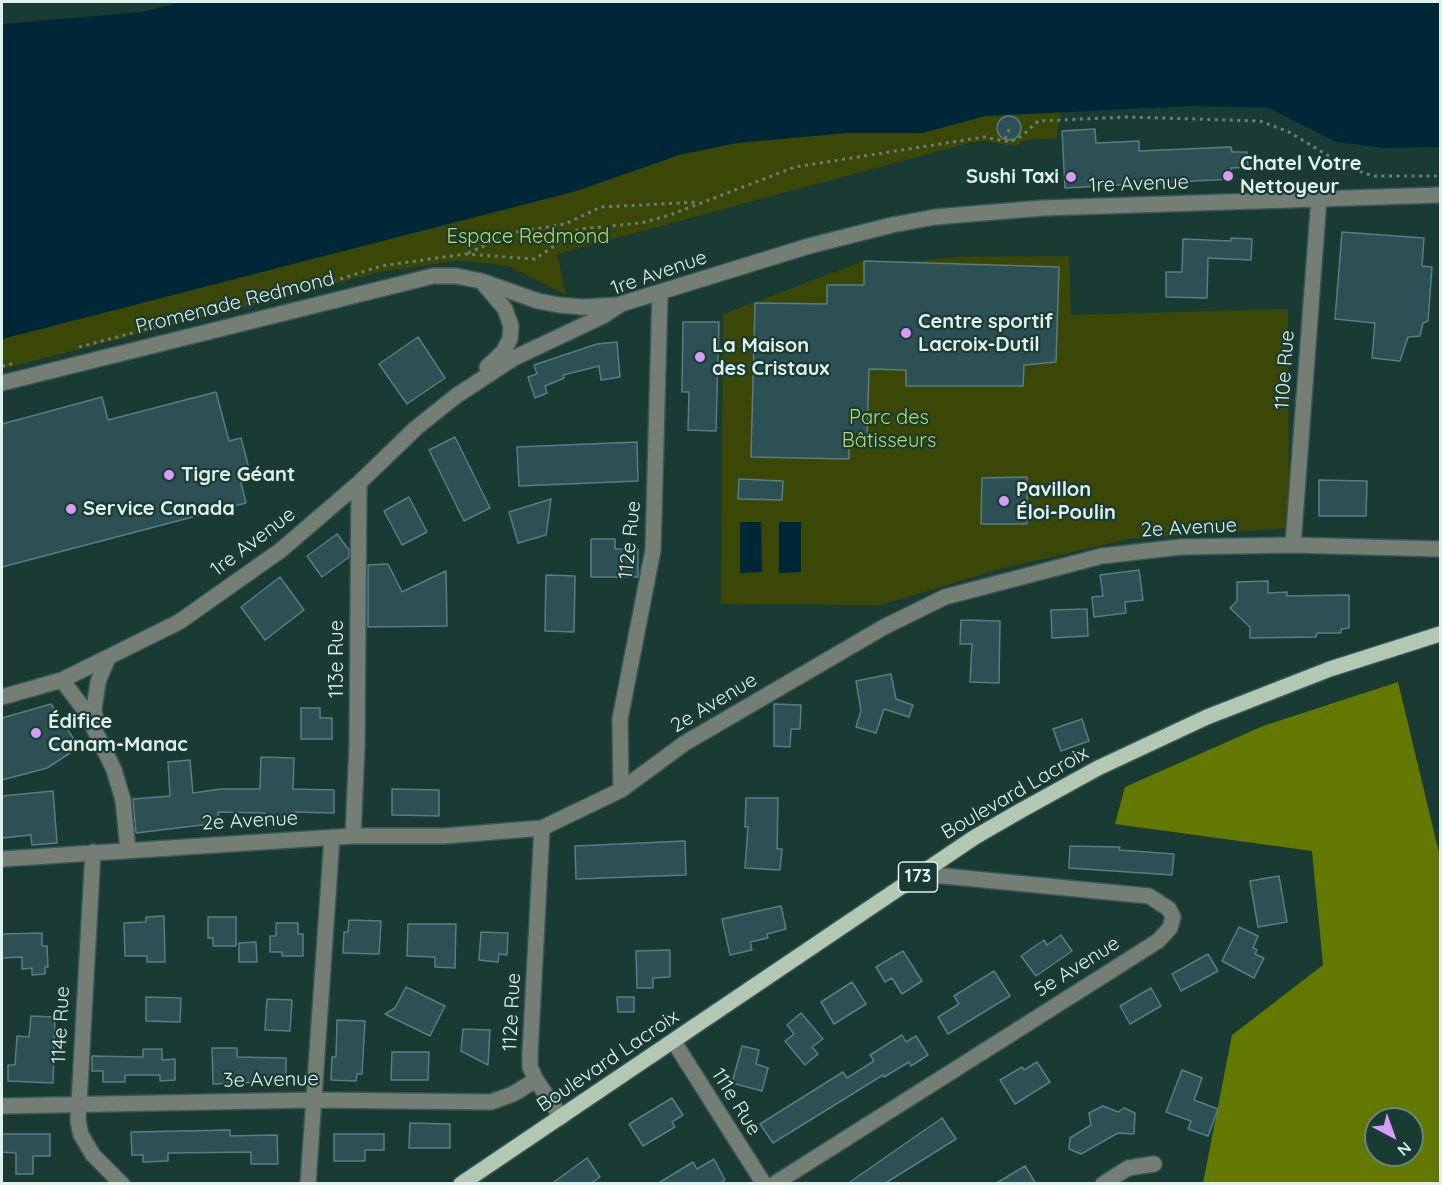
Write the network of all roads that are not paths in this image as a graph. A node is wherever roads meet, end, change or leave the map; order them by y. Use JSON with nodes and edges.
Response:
{"nodes":[{"id":1,"x":1440,"y":195,"type":"edge"},
{"id":2,"x":1319,"y":198,"type":"junction"},
{"id":3,"x":481,"y":281,"type":"junction"},
{"id":4,"x":660,"y":292,"type":"junction"},
{"id":5,"x":621,"y":304,"type":"junction"},
{"id":6,"x":2,"y":383,"type":"edge"},
{"id":7,"x":456,"y":396,"type":"junction"},
{"id":8,"x":359,"y":483,"type":"junction"},
{"id":9,"x":1293,"y":545,"type":"junction"},
{"id":10,"x":1440,"y":549,"type":"edge"},
{"id":11,"x":1440,"y":636,"type":"edge"},
{"id":12,"x":107,"y":660,"type":"junction"},
{"id":13,"x":62,"y":680,"type":"junction"},
{"id":14,"x":2,"y":698,"type":"edge"},
{"id":15,"x":99,"y":735,"type":"junction"},
{"id":16,"x":621,"y":789,"type":"junction"},
{"id":17,"x":542,"y":828,"type":"junction"},
{"id":18,"x":353,"y":836,"type":"junction"},
{"id":19,"x":332,"y":837,"type":"junction"},
{"id":20,"x":128,"y":850,"type":"junction"},
{"id":21,"x":93,"y":852,"type":"junction"},
{"id":22,"x":2,"y":859,"type":"edge"},
{"id":23,"x":923,"y":874,"type":"junction"},
{"id":24,"x":674,"y":1042,"type":"junction"},
{"id":25,"x":536,"y":1080,"type":"junction"},
{"id":26,"x":313,"y":1100,"type":"junction"},
{"id":27,"x":2,"y":1106,"type":"edge"},
{"id":28,"x":77,"y":1106,"type":"junction"},
{"id":29,"x":561,"y":1117,"type":"junction"},
{"id":30,"x":1154,"y":1164,"type":"dead end"},
{"id":31,"x":122,"y":1184,"type":"edge"},
{"id":32,"x":308,"y":1184,"type":"edge"},
{"id":33,"x":461,"y":1184,"type":"edge"},
{"id":34,"x":764,"y":1184,"type":"edge"},
{"id":35,"x":774,"y":1184,"type":"edge"},
{"id":36,"x":1103,"y":1184,"type":"edge"}],
"edges":[{"from":1,"to":2,"type":"street","name":"1re Avenue"},
{"from":2,"to":4,"type":"street","name":"1re Avenue"},
{"from":2,"to":9,"type":"street","name":"110e Rue"},
{"from":3,"to":5,"type":"street","name":"Promenade Redmond"},
{"from":3,"to":6,"type":"street","name":"Promenade Redmond"},
{"from":3,"to":7,"type":"street"},
{"from":4,"to":5,"type":"street","name":"1re Avenue"},
{"from":4,"to":16,"type":"street","name":"112e Rue"},
{"from":5,"to":7,"type":"street","name":"1re Avenue"},
{"from":7,"to":8,"type":"street","name":"1re Avenue"},
{"from":8,"to":12,"type":"street","name":"1re Avenue"},
{"from":8,"to":18,"type":"street","name":"113e Rue"},
{"from":9,"to":10,"type":"street","name":"2e Avenue"},
{"from":9,"to":16,"type":"street","name":"2e Avenue"},
{"from":11,"to":23,"type":"main road","name":"Boulevard Lacroix","number":"173"},
{"from":12,"to":13,"type":"street","name":"1re Avenue"},
{"from":12,"to":15,"type":"street"},
{"from":13,"to":14,"type":"street","name":"1re Avenue"},
{"from":13,"to":15,"type":"street"},
{"from":15,"to":20,"type":"street"},
{"from":16,"to":17,"type":"street","name":"2e Avenue"},
{"from":17,"to":18,"type":"street","name":"2e Avenue"},
{"from":17,"to":25,"type":"street","name":"112e Rue"},
{"from":18,"to":19,"type":"street","name":"2e Avenue"},
{"from":19,"to":20,"type":"street","name":"2e Avenue"},
{"from":19,"to":26,"type":"street"},
{"from":20,"to":21,"type":"street","name":"2e Avenue"},
{"from":21,"to":22,"type":"street","name":"2e Avenue"},
{"from":21,"to":28,"type":"street","name":"114e Rue"},
{"from":23,"to":24,"type":"main road","name":"Boulevard Lacroix","number":"173"},
{"from":23,"to":35,"type":"street","name":"5e Avenue"},
{"from":24,"to":29,"type":"main road","name":"Boulevard Lacroix","number":"173"},
{"from":24,"to":34,"type":"street","name":"111e Rue"},
{"from":25,"to":26,"type":"street","name":"3e Avenue"},
{"from":25,"to":29,"type":"street","name":"112e Rue"},
{"from":26,"to":28,"type":"street","name":"3e Avenue"},
{"from":26,"to":32,"type":"street"},
{"from":27,"to":28,"type":"street","name":"3e Avenue"},
{"from":28,"to":31,"type":"street","name":"114e Rue"},
{"from":29,"to":33,"type":"main road","name":"Boulevard Lacroix","number":"173"},
{"from":30,"to":36,"type":"street"}]}
